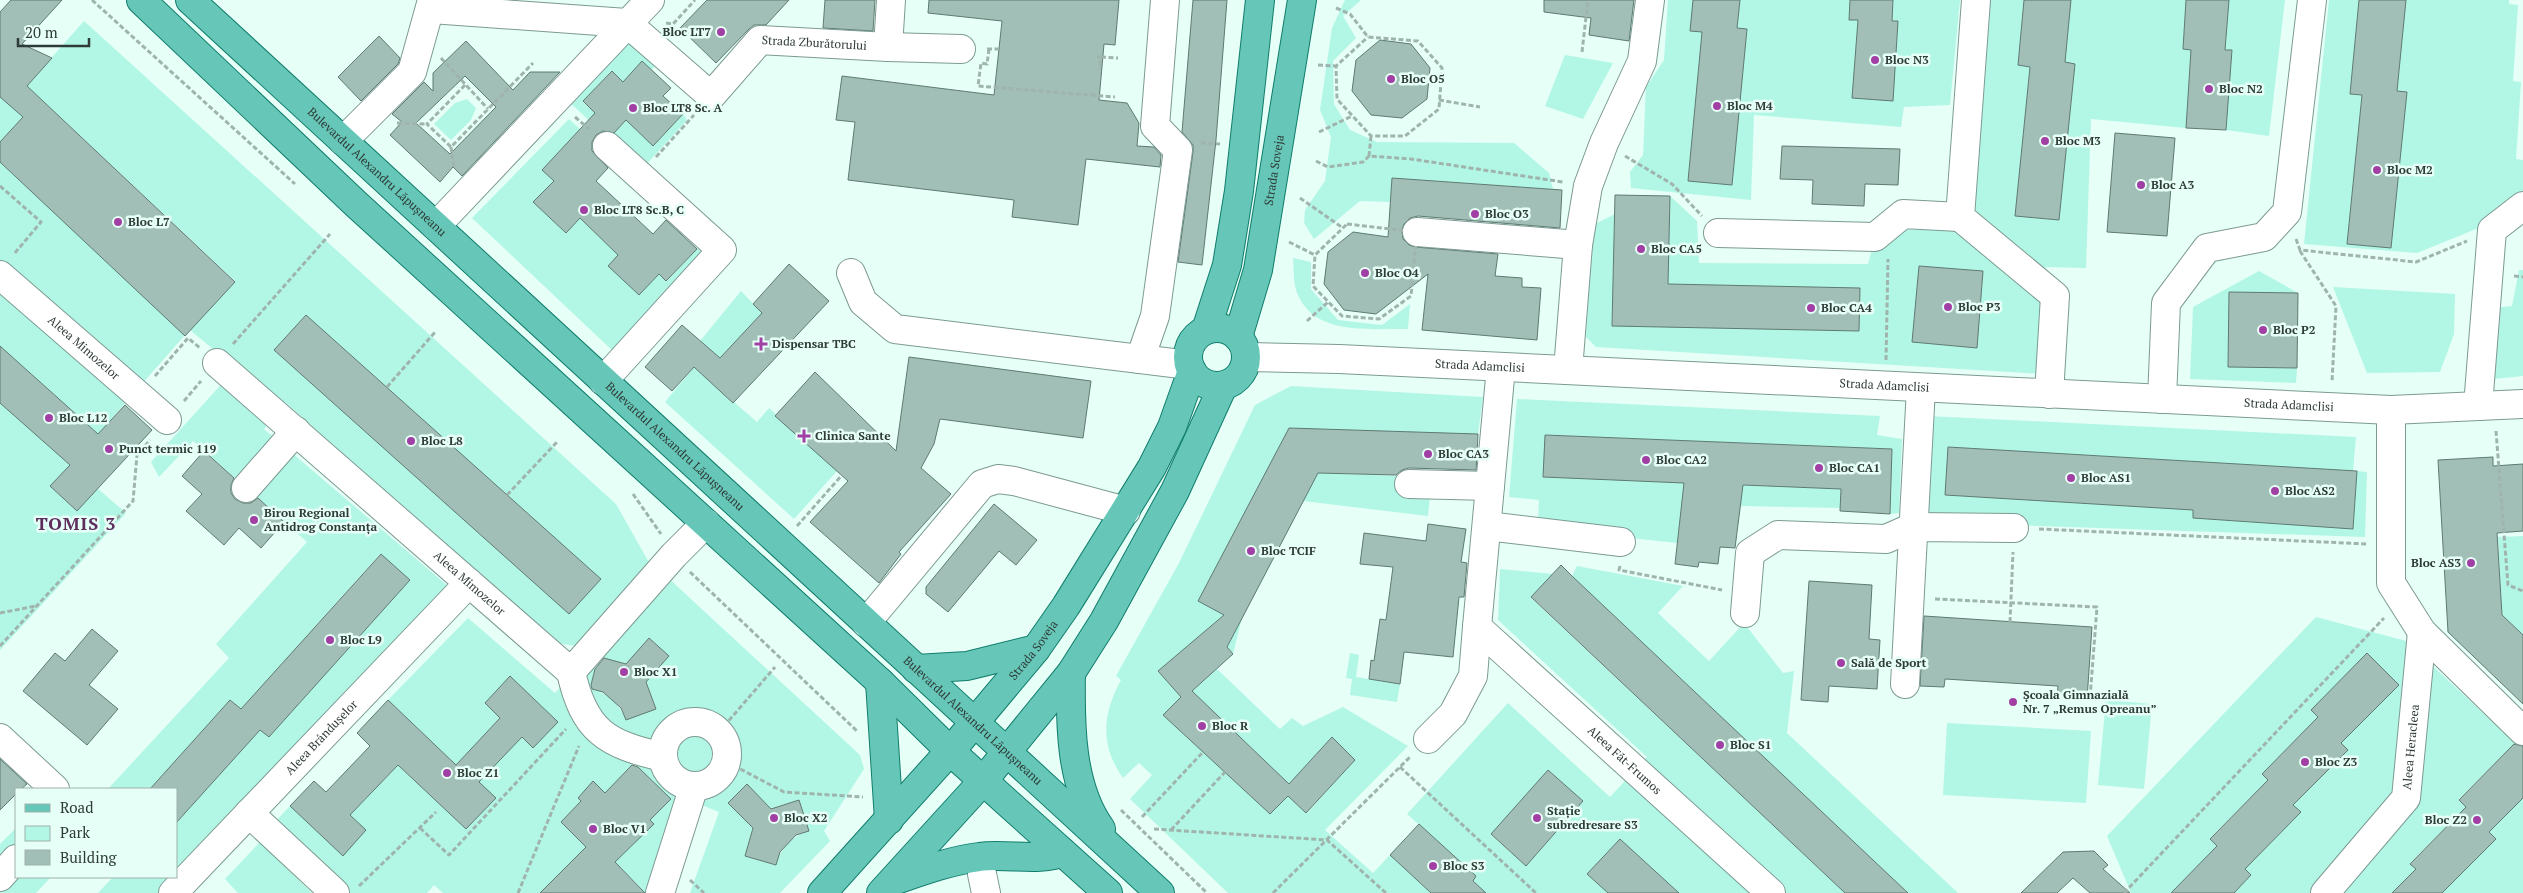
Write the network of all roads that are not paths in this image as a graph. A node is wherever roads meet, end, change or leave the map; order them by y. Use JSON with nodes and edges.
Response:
{"nodes":[{"id":1,"x":141,"y":0,"type":"edge"},
{"id":2,"x":190,"y":0,"type":"edge"},
{"id":3,"x":650,"y":0,"type":"edge"},
{"id":4,"x":891,"y":0,"type":"edge"},
{"id":5,"x":1165,"y":0,"type":"edge"},
{"id":6,"x":1260,"y":0,"type":"edge"},
{"id":7,"x":1302,"y":0,"type":"edge"},
{"id":8,"x":1650,"y":0,"type":"edge"},
{"id":9,"x":1976,"y":0,"type":"edge"},
{"id":10,"x":2312,"y":0,"type":"edge"},
{"id":11,"x":432,"y":5,"type":"edge"},
{"id":12,"x":538,"y":9,"type":"edge"},
{"id":13,"x":628,"y":12,"type":"edge"},
{"id":14,"x":888,"y":47,"type":"junction"},
{"id":15,"x":961,"y":49,"type":"dead end"},
{"id":16,"x":343,"y":141,"type":"junction"},
{"id":17,"x":608,"y":146,"type":"road end"},
{"id":18,"x":2523,"y":206,"type":"edge"},
{"id":19,"x":1960,"y":217,"type":"junction"},
{"id":20,"x":436,"y":226,"type":"junction"},
{"id":21,"x":1417,"y":232,"type":"road end"},
{"id":22,"x":1718,"y":233,"type":"road end"},
{"id":23,"x":1578,"y":246,"type":"junction"},
{"id":24,"x":6,"y":266,"type":"edge"},
{"id":25,"x":851,"y":273,"type":"dead end"},
{"id":26,"x":1206,"y":330,"type":"junction"},
{"id":27,"x":1242,"y":347,"type":"junction"},
{"id":28,"x":1140,"y":360,"type":"junction"},
{"id":29,"x":217,"y":363,"type":"road end"},
{"id":30,"x":1501,"y":367,"type":"junction"},
{"id":31,"x":1190,"y":368,"type":"junction"},
{"id":32,"x":1568,"y":370,"type":"junction"},
{"id":33,"x":603,"y":381,"type":"junction"},
{"id":34,"x":1222,"y":386,"type":"junction"},
{"id":35,"x":1921,"y":388,"type":"junction"},
{"id":36,"x":2049,"y":394,"type":"junction"},
{"id":37,"x":2162,"y":400,"type":"junction"},
{"id":38,"x":2523,"y":404,"type":"edge"},
{"id":39,"x":2478,"y":406,"type":"junction"},
{"id":40,"x":2391,"y":410,"type":"junction"},
{"id":41,"x":167,"y":420,"type":"dead end"},
{"id":42,"x":296,"y":432,"type":"junction"},
{"id":43,"x":1409,"y":484,"type":"dead end"},
{"id":44,"x":1490,"y":486,"type":"junction"},
{"id":45,"x":246,"y":488,"type":"dead end"},
{"id":46,"x":1126,"y":511,"type":"junction"},
{"id":47,"x":706,"y":523,"type":"junction"},
{"id":48,"x":1486,"y":526,"type":"junction"},
{"id":49,"x":1913,"y":527,"type":"junction"},
{"id":50,"x":2014,"y":528,"type":"road end"},
{"id":51,"x":1621,"y":542,"type":"road end"},
{"id":52,"x":469,"y":583,"type":"junction"},
{"id":53,"x":1746,"y":604,"type":"road end"},
{"id":54,"x":866,"y":622,"type":"junction"},
{"id":55,"x":1477,"y":627,"type":"junction"},
{"id":56,"x":2422,"y":632,"type":"junction"},
{"id":57,"x":1036,"y":649,"type":"junction"},
{"id":58,"x":916,"y":669,"type":"junction"},
{"id":59,"x":571,"y":672,"type":"junction"},
{"id":60,"x":1071,"y":673,"type":"junction"},
{"id":61,"x":880,"y":682,"type":"junction"},
{"id":62,"x":1905,"y":684,"type":"dead end"},
{"id":63,"x":974,"y":722,"type":"junction"},
{"id":64,"x":2523,"y":731,"type":"edge"},
{"id":65,"x":0,"y":738,"type":"edge"},
{"id":66,"x":1428,"y":739,"type":"road end"},
{"id":67,"x":950,"y":751,"type":"junction"},
{"id":68,"x":1006,"y":752,"type":"junction"},
{"id":69,"x":663,"y":757,"type":"junction"},
{"id":70,"x":983,"y":781,"type":"junction"},
{"id":71,"x":694,"y":786,"type":"junction"},
{"id":72,"x":54,"y":788,"type":"edge"},
{"id":73,"x":250,"y":813,"type":"junction"},
{"id":74,"x":889,"y":820,"type":"junction"},
{"id":75,"x":1062,"y":852,"type":"junction"},
{"id":76,"x":1123,"y":858,"type":"junction"},
{"id":77,"x":15,"y":860,"type":"edge"},
{"id":78,"x":0,"y":877,"type":"edge"},
{"id":79,"x":886,"y":887,"type":"edge"},
{"id":80,"x":346,"y":890,"type":"edge"},
{"id":81,"x":174,"y":893,"type":"edge"},
{"id":82,"x":660,"y":893,"type":"edge"},
{"id":83,"x":822,"y":893,"type":"edge"},
{"id":84,"x":1108,"y":893,"type":"edge"},
{"id":85,"x":1160,"y":893,"type":"edge"},
{"id":86,"x":1771,"y":893,"type":"edge"},
{"id":87,"x":2325,"y":893,"type":"edge"}],
"edges":[{"from":1,"to":47,"type":"main road"},
{"from":2,"to":16,"type":"main road","name":"Bulevardul Alexandru Lăpușneanu"},
{"from":3,"to":13,"type":"street"},
{"from":4,"to":14,"type":"street"},
{"from":5,"to":28,"type":"street"},
{"from":6,"to":26,"type":"main road"},
{"from":7,"to":27,"type":"main road","name":"Strada Soveja"},
{"from":8,"to":23,"type":"street"},
{"from":9,"to":19,"type":"street"},
{"from":10,"to":37,"type":"street"},
{"from":11,"to":12,"type":"street"},
{"from":11,"to":16,"type":"street"},
{"from":12,"to":13,"type":"street"},
{"from":13,"to":14,"type":"street","name":"Strada Zburătorului"},
{"from":13,"to":20,"type":"street"},
{"from":14,"to":15,"type":"street"},
{"from":16,"to":20,"type":"main road","name":"Bulevardul Alexandru Lăpușneanu"},
{"from":17,"to":33,"type":"street"},
{"from":18,"to":39,"type":"street"},
{"from":19,"to":22,"type":"street"},
{"from":19,"to":36,"type":"street"},
{"from":20,"to":33,"type":"main road","name":"Bulevardul Alexandru Lăpușneanu"},
{"from":21,"to":23,"type":"street"},
{"from":23,"to":32,"type":"street"},
{"from":24,"to":41,"type":"street","name":"Aleea Mimozelor"},
{"from":25,"to":28,"type":"street"},
{"from":26,"to":27,"type":"main road"},
{"from":26,"to":31,"type":"main road"},
{"from":27,"to":30,"type":"street","name":"Strada Adamclisi"},
{"from":27,"to":34,"type":"main road"},
{"from":28,"to":31,"type":"street"},
{"from":29,"to":42,"type":"street","name":"Aleea Mimozelor"},
{"from":30,"to":32,"type":"street","name":"Strada Adamclisi"},
{"from":30,"to":44,"type":"street"},
{"from":31,"to":34,"type":"main road"},
{"from":31,"to":46,"type":"main road","name":"Strada Soveja"},
{"from":32,"to":35,"type":"street","name":"Strada Adamclisi"},
{"from":33,"to":54,"type":"main road","name":"Bulevardul Alexandru Lăpușneanu"},
{"from":34,"to":60,"type":"main road"},
{"from":35,"to":36,"type":"street","name":"Strada Adamclisi"},
{"from":35,"to":49,"type":"street"},
{"from":36,"to":37,"type":"street","name":"Strada Adamclisi"},
{"from":37,"to":40,"type":"street","name":"Strada Adamclisi"},
{"from":38,"to":39,"type":"street","name":"Strada Adamclisi"},
{"from":39,"to":40,"type":"street","name":"Strada Adamclisi"},
{"from":40,"to":56,"type":"street"},
{"from":42,"to":45,"type":"street"},
{"from":42,"to":52,"type":"street","name":"Aleea Mimozelor"},
{"from":43,"to":44,"type":"street"},
{"from":44,"to":48,"type":"street"},
{"from":46,"to":54,"type":"street"},
{"from":46,"to":57,"type":"main road","name":"Strada Soveja"},
{"from":47,"to":59,"type":"street"},
{"from":47,"to":61,"type":"main road"},
{"from":48,"to":51,"type":"street"},
{"from":48,"to":55,"type":"street"},
{"from":49,"to":50,"type":"street"},
{"from":49,"to":53,"type":"street"},
{"from":49,"to":62,"type":"street"},
{"from":52,"to":59,"type":"street","name":"Aleea Mimozelor"},
{"from":52,"to":73,"type":"street","name":"Aleea Brândușelor"},
{"from":54,"to":58,"type":"main road","name":"Bulevardul Alexandru Lăpușneanu"},
{"from":55,"to":66,"type":"street"},
{"from":55,"to":86,"type":"street","name":"Aleea Făt-Frumos"},
{"from":56,"to":64,"type":"street"},
{"from":56,"to":87,"type":"street","name":"Aleea Heracleea"},
{"from":57,"to":58,"type":"main road"},
{"from":57,"to":63,"type":"main road","name":"Strada Soveja"},
{"from":58,"to":63,"type":"main road","name":"Bulevardul Alexandru Lăpușneanu"},
{"from":59,"to":69,"type":"street"},
{"from":60,"to":68,"type":"main road"},
{"from":60,"to":76,"type":"main road"},
{"from":61,"to":67,"type":"main road"},
{"from":61,"to":74,"type":"main road"},
{"from":63,"to":67,"type":"main road","name":"Strada Soveja"},
{"from":63,"to":68,"type":"main road","name":"Bulevardul Alexandru Lăpușneanu"},
{"from":65,"to":72,"type":"street"},
{"from":67,"to":70,"type":"main road"},
{"from":67,"to":74,"type":"main road","name":"Strada Soveja"},
{"from":68,"to":70,"type":"main road"},
{"from":68,"to":76,"type":"main road","name":"Bulevardul Alexandru Lăpușneanu"},
{"from":69,"to":71,"type":"street"},
{"from":69,"to":71,"type":"street"},
{"from":70,"to":75,"type":"main road"},
{"from":70,"to":79,"type":"main road"},
{"from":71,"to":82,"type":"street"},
{"from":73,"to":80,"type":"street"},
{"from":73,"to":81,"type":"street","name":"Aleea Brândușelor"},
{"from":74,"to":83,"type":"main road","name":"Strada Soveja"},
{"from":75,"to":79,"type":"main road"},
{"from":75,"to":84,"type":"main road"},
{"from":76,"to":85,"type":"main road","name":"Bulevardul Alexandru Lăpușneanu"},
{"from":77,"to":78,"type":"street"}]}
